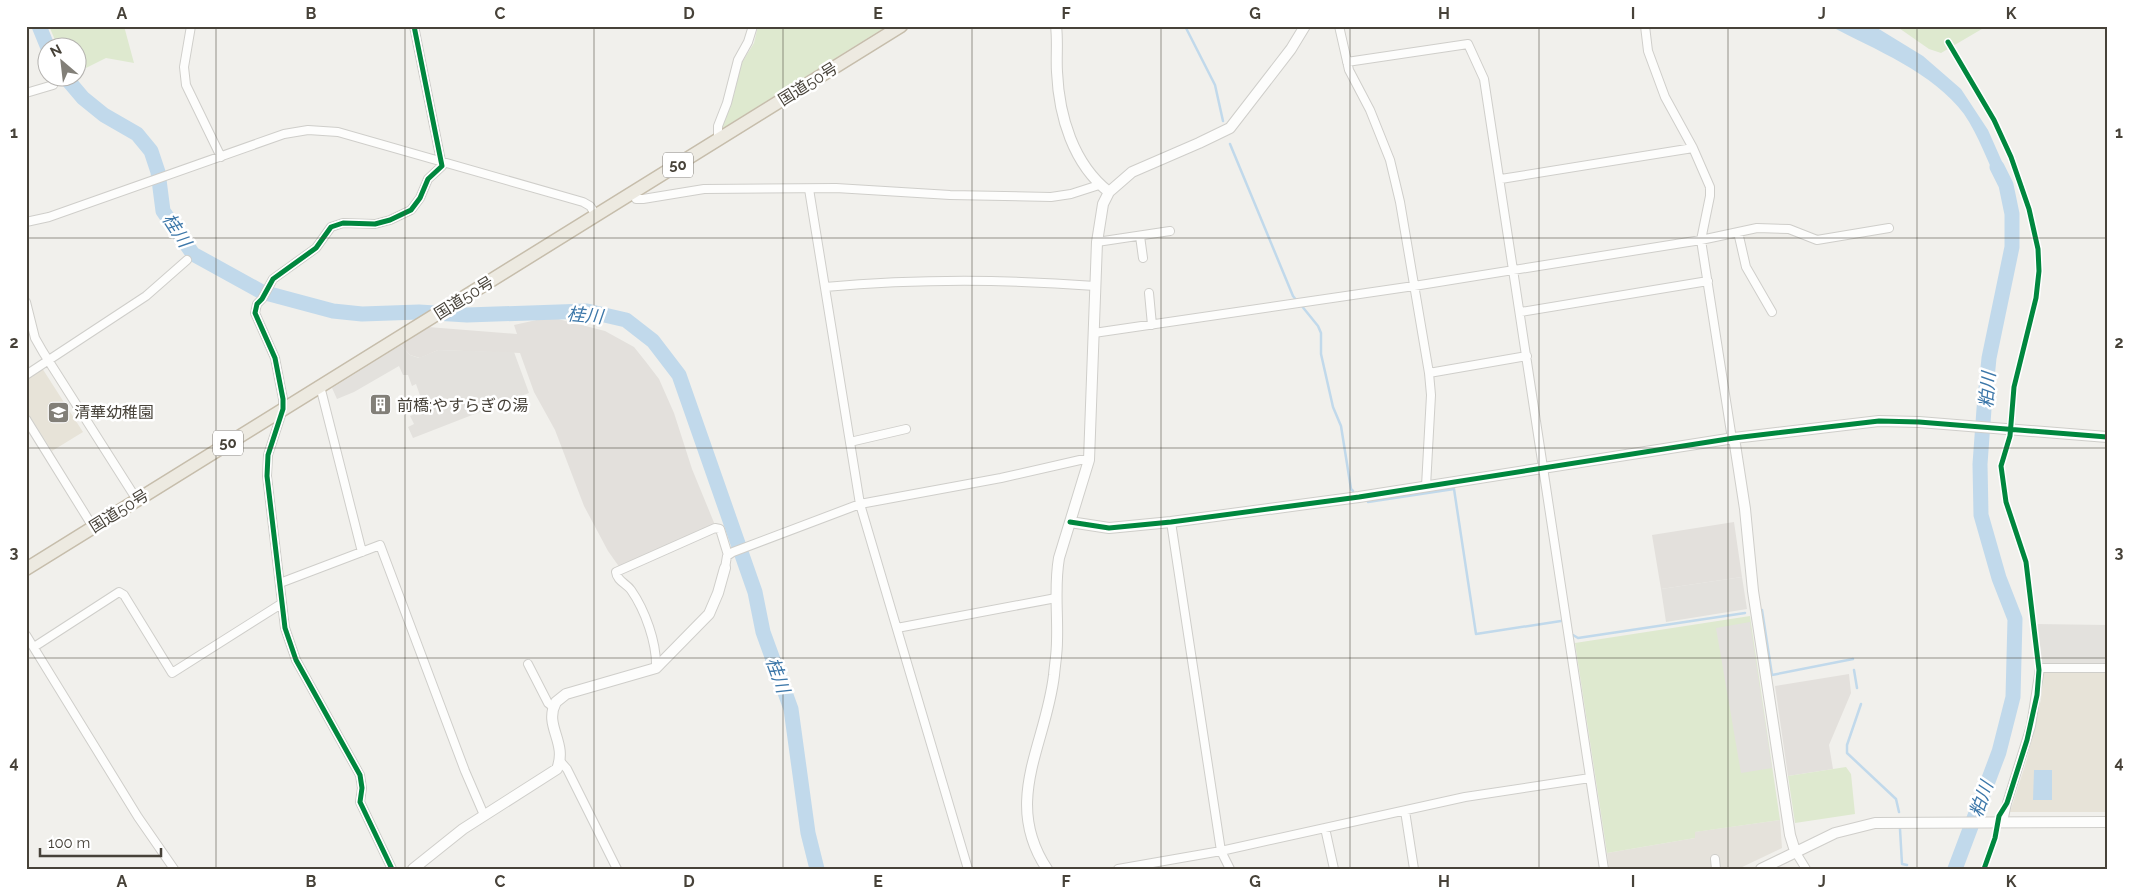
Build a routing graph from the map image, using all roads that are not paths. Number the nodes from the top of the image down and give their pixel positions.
1 (191, 26) edge
2 (414, 26) edge
3 (753, 26) edge
4 (901, 26) edge
5 (1056, 26) edge
6 (1305, 26) edge
7 (1339, 26) edge
8 (1645, 26) edge
9 (1347, 62) junction
10 (43, 88) edge
11 (26, 93) edge
12 (718, 140) junction
13 (1693, 148) junction
14 (221, 157) junction
15 (442, 162) junction
16 (1501, 179) junction
17 (1099, 185) junction
18 (809, 189) junction
19 (1109, 192) junction
20 (632, 194) junction
21 (596, 216) junction
22 (26, 222) edge
23 (1889, 228) dead end
24 (1170, 232) dead end
25 (1738, 232) junction
26 (1140, 236) junction
27 (1701, 240) junction
28 (1097, 242) junction
29 (1143, 258) dead end
30 (187, 260) dead end
31 (1514, 270) junction
32 (1708, 281) junction
33 (1095, 286) junction
34 (1414, 286) junction
35 (824, 287) junction
36 (1149, 292) dead end
37 (26, 302) edge
38 (1521, 312) junction
39 (1772, 312) dead end
40 (1152, 325) junction
41 (1094, 333) junction
42 (1527, 356) junction
43 (48, 362) junction
44 (1429, 372) junction
45 (26, 375) edge
46 (320, 386) junction
47 (283, 409) junction
48 (26, 419) edge
49 (906, 429) dead end
50 (2107, 437) edge
51 (1733, 439) junction
52 (850, 442) junction
53 (1089, 460) junction
54 (1545, 468) junction
55 (1426, 486) junction
56 (137, 500) junction
57 (860, 504) junction
58 (1070, 522) junction
59 (1171, 522) junction
60 (93, 527) junction
61 (362, 552) junction
62 (731, 554) junction
63 (26, 568) edge
64 (725, 568) joint
65 (280, 583) junction
66 (1056, 598) junction
67 (281, 604) junction
68 (897, 628) junction
69 (26, 635) edge
70 (34, 647) junction
71 (528, 664) dead end
72 (656, 668) junction
73 (2107, 668) edge
74 (553, 707) junction
75 (560, 761) junction
76 (1590, 778) junction
77 (1405, 811) junction
78 (484, 814) junction
79 (1998, 822) junction
80 (2107, 822) edge
81 (1324, 828) junction
82 (1221, 851) junction
83 (1795, 851) junction
84 (1715, 859) dead end
85 (174, 869) edge
86 (392, 869) edge
87 (412, 869) edge
88 (617, 869) edge
89 (968, 869) edge
90 (1047, 869) edge
91 (1118, 869) edge
92 (1230, 869) edge
93 (1334, 869) edge
94 (1414, 869) edge
95 (1604, 869) edge
96 (1716, 869) edge
97 (1761, 869) edge
98 (1806, 869) edge

1 - 14 street
2 - 15 street
3 - 12 street
4 - 12 highway, 国道50号 / 50
5 - 17 street
6 - 19 street
7 - 9 street
8 - 13 street
9 - 16 street
9 - 34 street
10 - 11 street
12 - 20 highway, 国道50号 / 50
13 - 16 street
13 - 27 street
14 - 15 street
14 - 22 street
15 - 21 street
15 - 47 street
16 - 31 street
17 - 18 street
17 - 19 street
18 - 20 street
18 - 35 street
19 - 28 street
20 - 21 highway, 国道50号 / 50
21 - 46 highway, 国道50号 / 50
23 - 25 street
24 - 26 street
25 - 27 street
25 - 39 street
26 - 28 street
26 - 29 street
27 - 31 street
27 - 32 street
28 - 33 street
30 - 43 street
31 - 34 street
31 - 38 street
32 - 38 street
32 - 51 street
33 - 35 street
33 - 41 street
34 - 40 street
34 - 44 street
35 - 52 street
36 - 40 street
37 - 43 street
38 - 42 street
40 - 41 street
41 - 53 street
42 - 44 street
42 - 54 street
43 - 45 street
43 - 56 street
44 - 55 street
46 - 47 highway, 国道50号 / 50
46 - 61 street
47 - 56 highway, 国道50号 / 50
47 - 65 street
48 - 60 street
49 - 52 street
50 - 51 street
51 - 54 street
51 - 83 street
52 - 57 street
53 - 57 street
53 - 58 street
54 - 55 street
54 - 76 street
55 - 59 street
56 - 60 highway, 国道50号 / 50
57 - 62 street
57 - 68 street
58 - 59 street
58 - 66 street
59 - 82 street
60 - 63 highway, 国道50号 / 50
61 - 65 street
61 - 78 street
62 - 64 street
62 - 72 street
64 - 72 street
65 - 67 street
66 - 68 street
66 - 90 street
67 - 70 street
67 - 86 street
68 - 89 street
69 - 70 street
70 - 85 street
71 - 74 street
72 - 74 street
73 - 79 street
74 - 75 street
75 - 78 street
75 - 88 street
76 - 77 street
76 - 95 street
77 - 81 street
77 - 94 street
78 - 87 street
79 - 80 street
79 - 83 street
81 - 82 street
81 - 93 street
82 - 91 street
82 - 92 street
83 - 97 street
83 - 98 street
84 - 96 street

